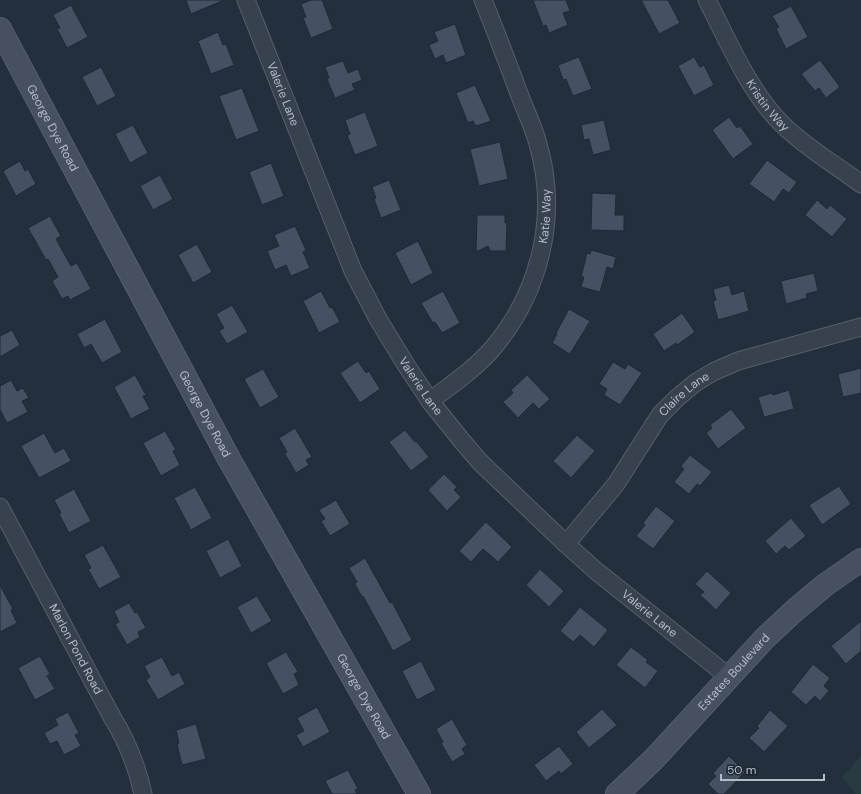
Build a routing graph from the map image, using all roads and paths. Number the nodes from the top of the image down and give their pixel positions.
1 (246, 0) edge
2 (483, 0) edge
3 (707, 0) edge
4 (0, 29) edge
5 (861, 184) edge
6 (861, 327) edge
7 (430, 401) junction
8 (0, 507) edge
9 (566, 544) junction
10 (861, 560) edge
11 (729, 677) junction
12 (143, 794) edge
13 (419, 794) edge
14 (617, 794) edge

1 - 7 street, Valerie Lane
2 - 7 street, Katie Way
3 - 5 street, Kristin Way
4 - 13 street, George Dye Road
6 - 9 street, Claire Lane
7 - 9 street, Valerie Lane
8 - 12 street, Marlon Pond Road
9 - 11 street, Valerie Lane
10 - 11 street, Estates Boulevard
11 - 14 street, Estates Boulevard

